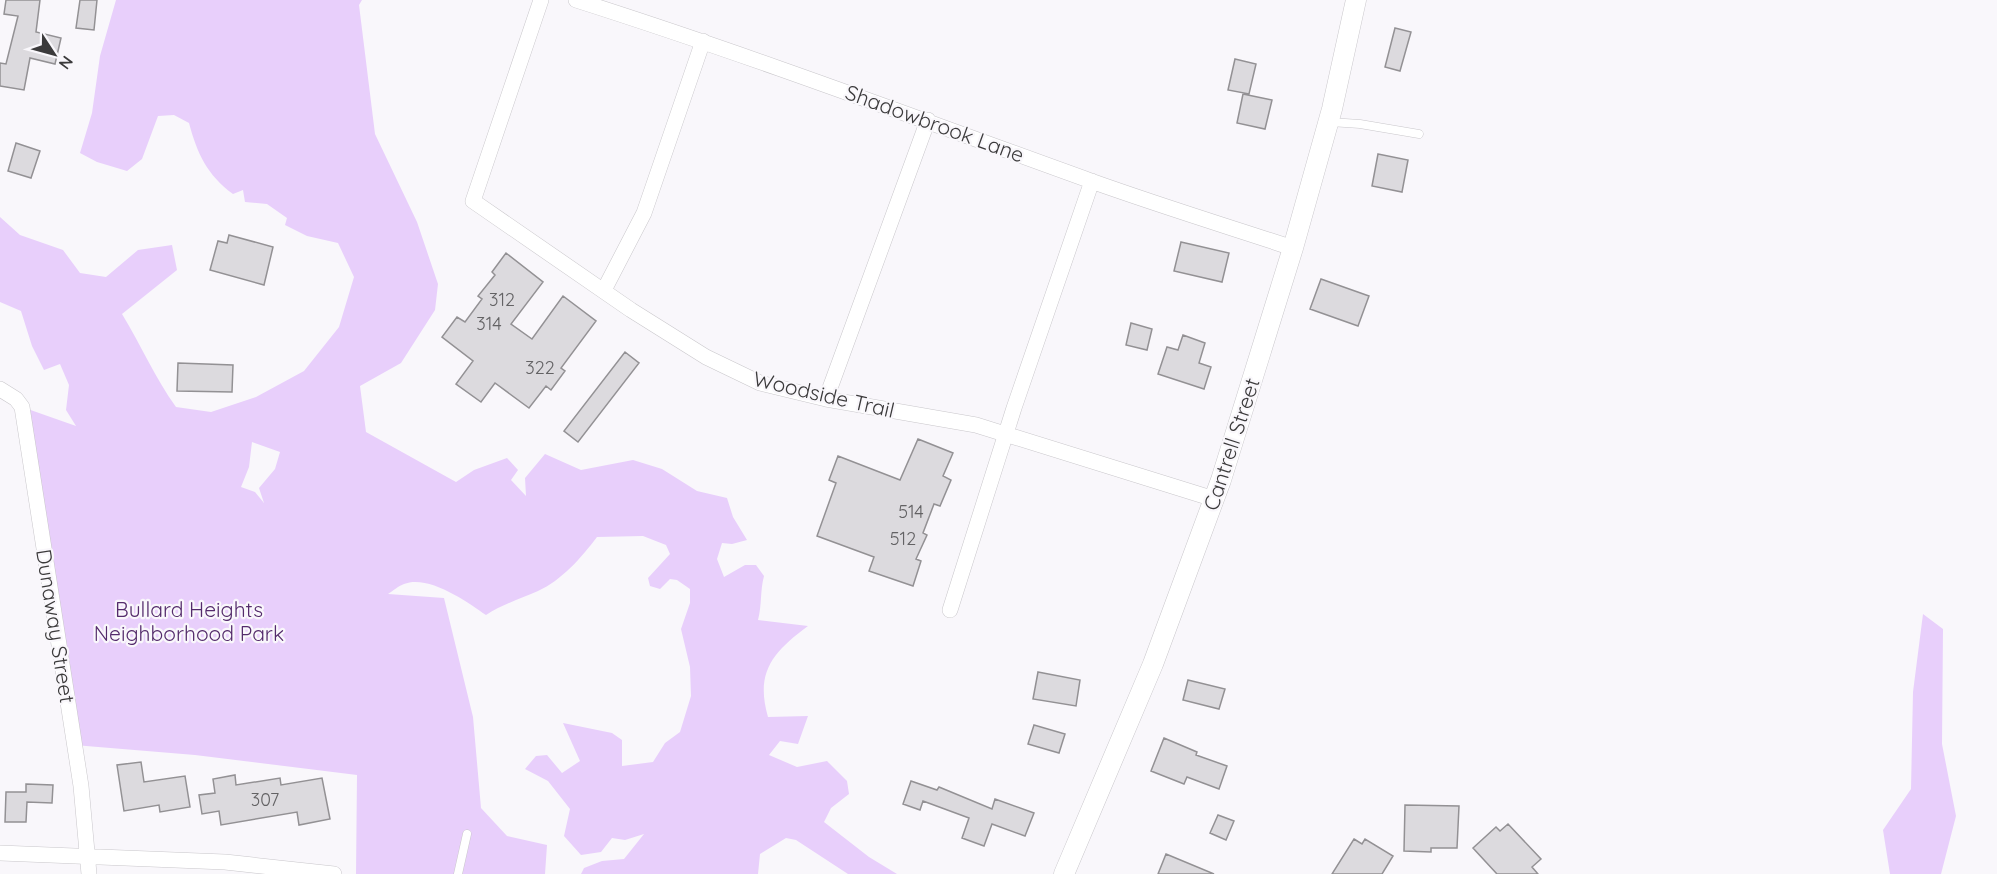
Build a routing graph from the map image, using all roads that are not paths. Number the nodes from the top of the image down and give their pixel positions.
1 (541, 0) edge
2 (576, 0) edge
3 (1356, 0) edge
4 (703, 41) junction
5 (928, 120) junction
6 (1329, 122) junction
7 (1419, 134) dead end
8 (1092, 181) junction
9 (1293, 248) junction
10 (604, 290) junction
11 (0, 390) edge
12 (826, 399) junction
13 (1006, 433) junction
14 (1214, 500) junction
15 (950, 610) dead end
16 (467, 834) dead end
17 (0, 852) edge
18 (88, 856) junction
19 (89, 874) edge
20 (334, 874) edge
21 (458, 874) edge
22 (1064, 874) edge

1 - 10 street, Woodside Trail
2 - 4 street, Shadowbrook Lane
3 - 6 street, Cantrell Street
4 - 5 street, Shadowbrook Lane
4 - 10 street
5 - 8 street, Shadowbrook Lane
5 - 12 street
6 - 7 lane
6 - 9 street, Cantrell Street
8 - 9 street, Shadowbrook Lane
8 - 13 street
9 - 14 street, Cantrell Street
10 - 12 street, Woodside Trail
11 - 18 street, Dunaway Street
12 - 13 street, Woodside Trail
13 - 14 street, Woodside Trail
13 - 15 street
14 - 22 street, Cantrell Street
16 - 21 lane
17 - 18 street
18 - 19 street, Dunaway Street
18 - 20 street

